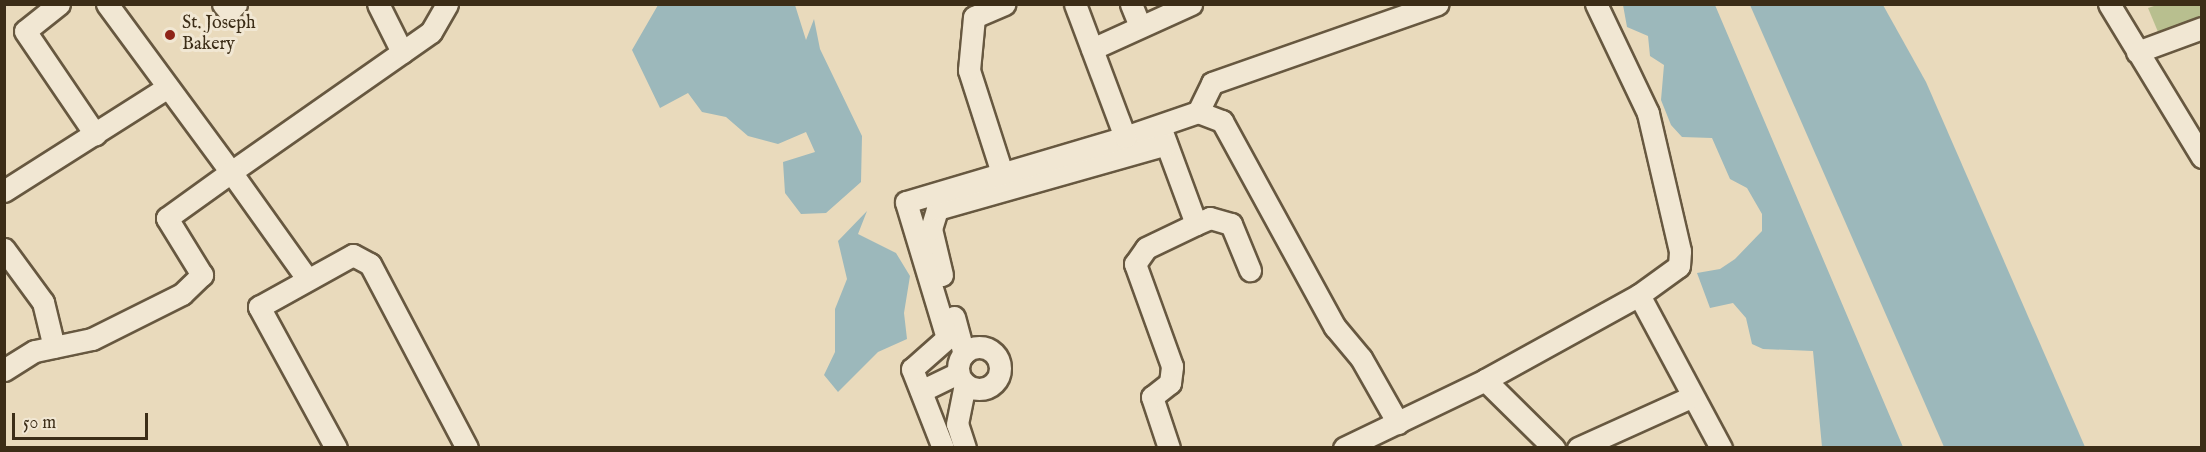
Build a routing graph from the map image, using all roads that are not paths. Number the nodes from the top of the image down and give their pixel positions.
1 (59, 4) edge
2 (108, 4) edge
3 (223, 4) edge
4 (236, 4) edge
5 (378, 4) edge
6 (447, 4) edge
7 (1004, 4) edge
8 (1075, 4) edge
9 (1131, 4) edge
10 (1191, 4) edge
11 (1438, 4) edge
12 (1596, 4) edge
13 (2109, 4) edge
14 (1139, 24) junction
15 (2202, 28) edge
16 (1092, 49) junction
17 (402, 52) junction
18 (2137, 52) junction
19 (166, 88) junction
20 (1198, 112) junction
21 (95, 134) junction
22 (1163, 135) junction
23 (1125, 137) junction
24 (2202, 157) edge
25 (231, 172) junction
26 (1002, 174) junction
27 (4, 191) edge
28 (1196, 224) junction
29 (4, 249) edge
30 (1250, 270) dead end
31 (306, 277) junction
32 (1639, 295) junction
33 (54, 346) junction
34 (4, 370) edge
35 (962, 370) junction
36 (1485, 380) junction
37 (921, 391) junction
38 (1691, 397) junction
39 (1398, 423) junction
40 (336, 447) edge
41 (467, 447) edge
42 (943, 447) edge
43 (965, 447) edge
44 (1169, 447) edge
45 (1344, 447) edge
46 (1554, 447) edge
47 (1578, 447) edge
48 (1721, 447) edge

1 - 21 street
2 - 19 street
3 - 4 street
5 - 17 street
6 - 17 street
7 - 26 street
8 - 16 street
9 - 14 street
10 - 14 street
11 - 20 street
12 - 32 street
13 - 18 street
14 - 16 street
15 - 18 street
16 - 23 street
17 - 25 street
18 - 24 street
19 - 21 street
19 - 25 street
20 - 22 street
20 - 39 street
21 - 27 street
22 - 23 street
22 - 28 street
22 - 35 street
23 - 26 street
25 - 31 street
25 - 33 street
26 - 37 street
28 - 30 street
28 - 44 street
29 - 33 street
31 - 40 street
31 - 41 street
32 - 36 street
32 - 38 street
33 - 34 street
35 - 37 street
35 - 43 street
36 - 39 street
36 - 46 street
37 - 42 street
38 - 47 street
38 - 48 street
39 - 45 street

